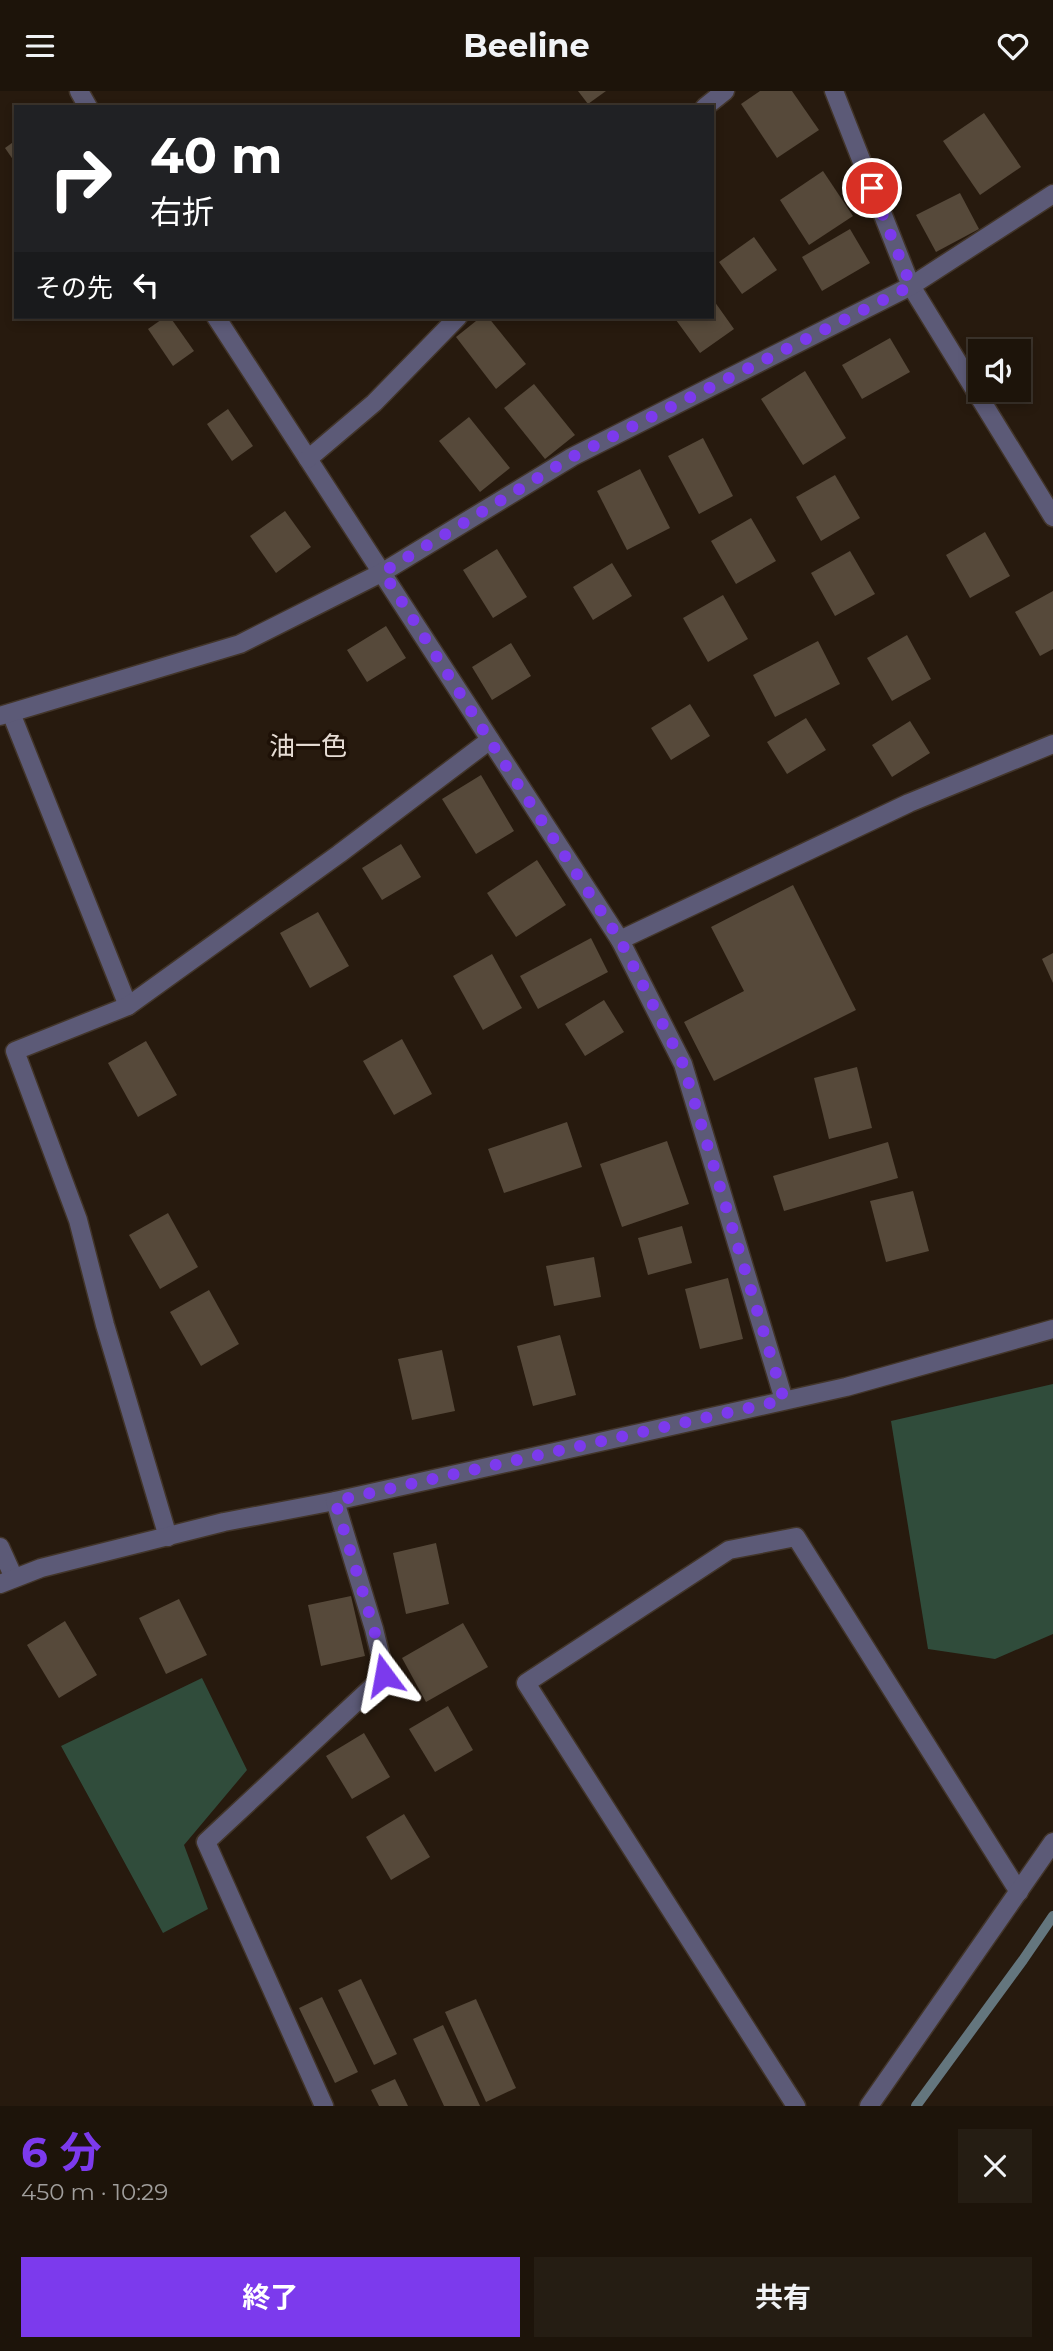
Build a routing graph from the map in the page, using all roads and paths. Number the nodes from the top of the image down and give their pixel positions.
1 (725, 91) edge
2 (834, 91) edge
3 (708, 105) edge
4 (1053, 194) edge
5 (911, 286) junction
6 (217, 319) edge
7 (456, 319) edge
8 (308, 459) junction
9 (1053, 517) edge
10 (383, 572) junction
11 (6, 714) edge
12 (490, 740) junction
13 (1053, 744) edge
14 (620, 940) junction
15 (128, 1006) junction
16 (8, 1053) edge
17 (1053, 1329) edge
18 (784, 1400) junction
19 (335, 1501) junction
20 (168, 1537) junction
21 (0, 1546) edge
22 (7, 1581) edge
23 (1053, 1842) edge
24 (1019, 1892) junction
25 (324, 2106) edge
26 (796, 2106) edge
27 (869, 2106) edge

1 - 3 street
2 - 5 street
4 - 5 street
5 - 9 street
5 - 10 street
6 - 8 street
7 - 8 street
8 - 10 street
10 - 11 street
10 - 12 street
11 - 15 street
12 - 14 street
12 - 15 street
13 - 14 street
14 - 18 street
15 - 16 street
16 - 20 street
17 - 18 street
18 - 19 street
19 - 20 street
19 - 25 street
20 - 22 street
21 - 22 street
23 - 24 street
24 - 26 street
24 - 27 street

